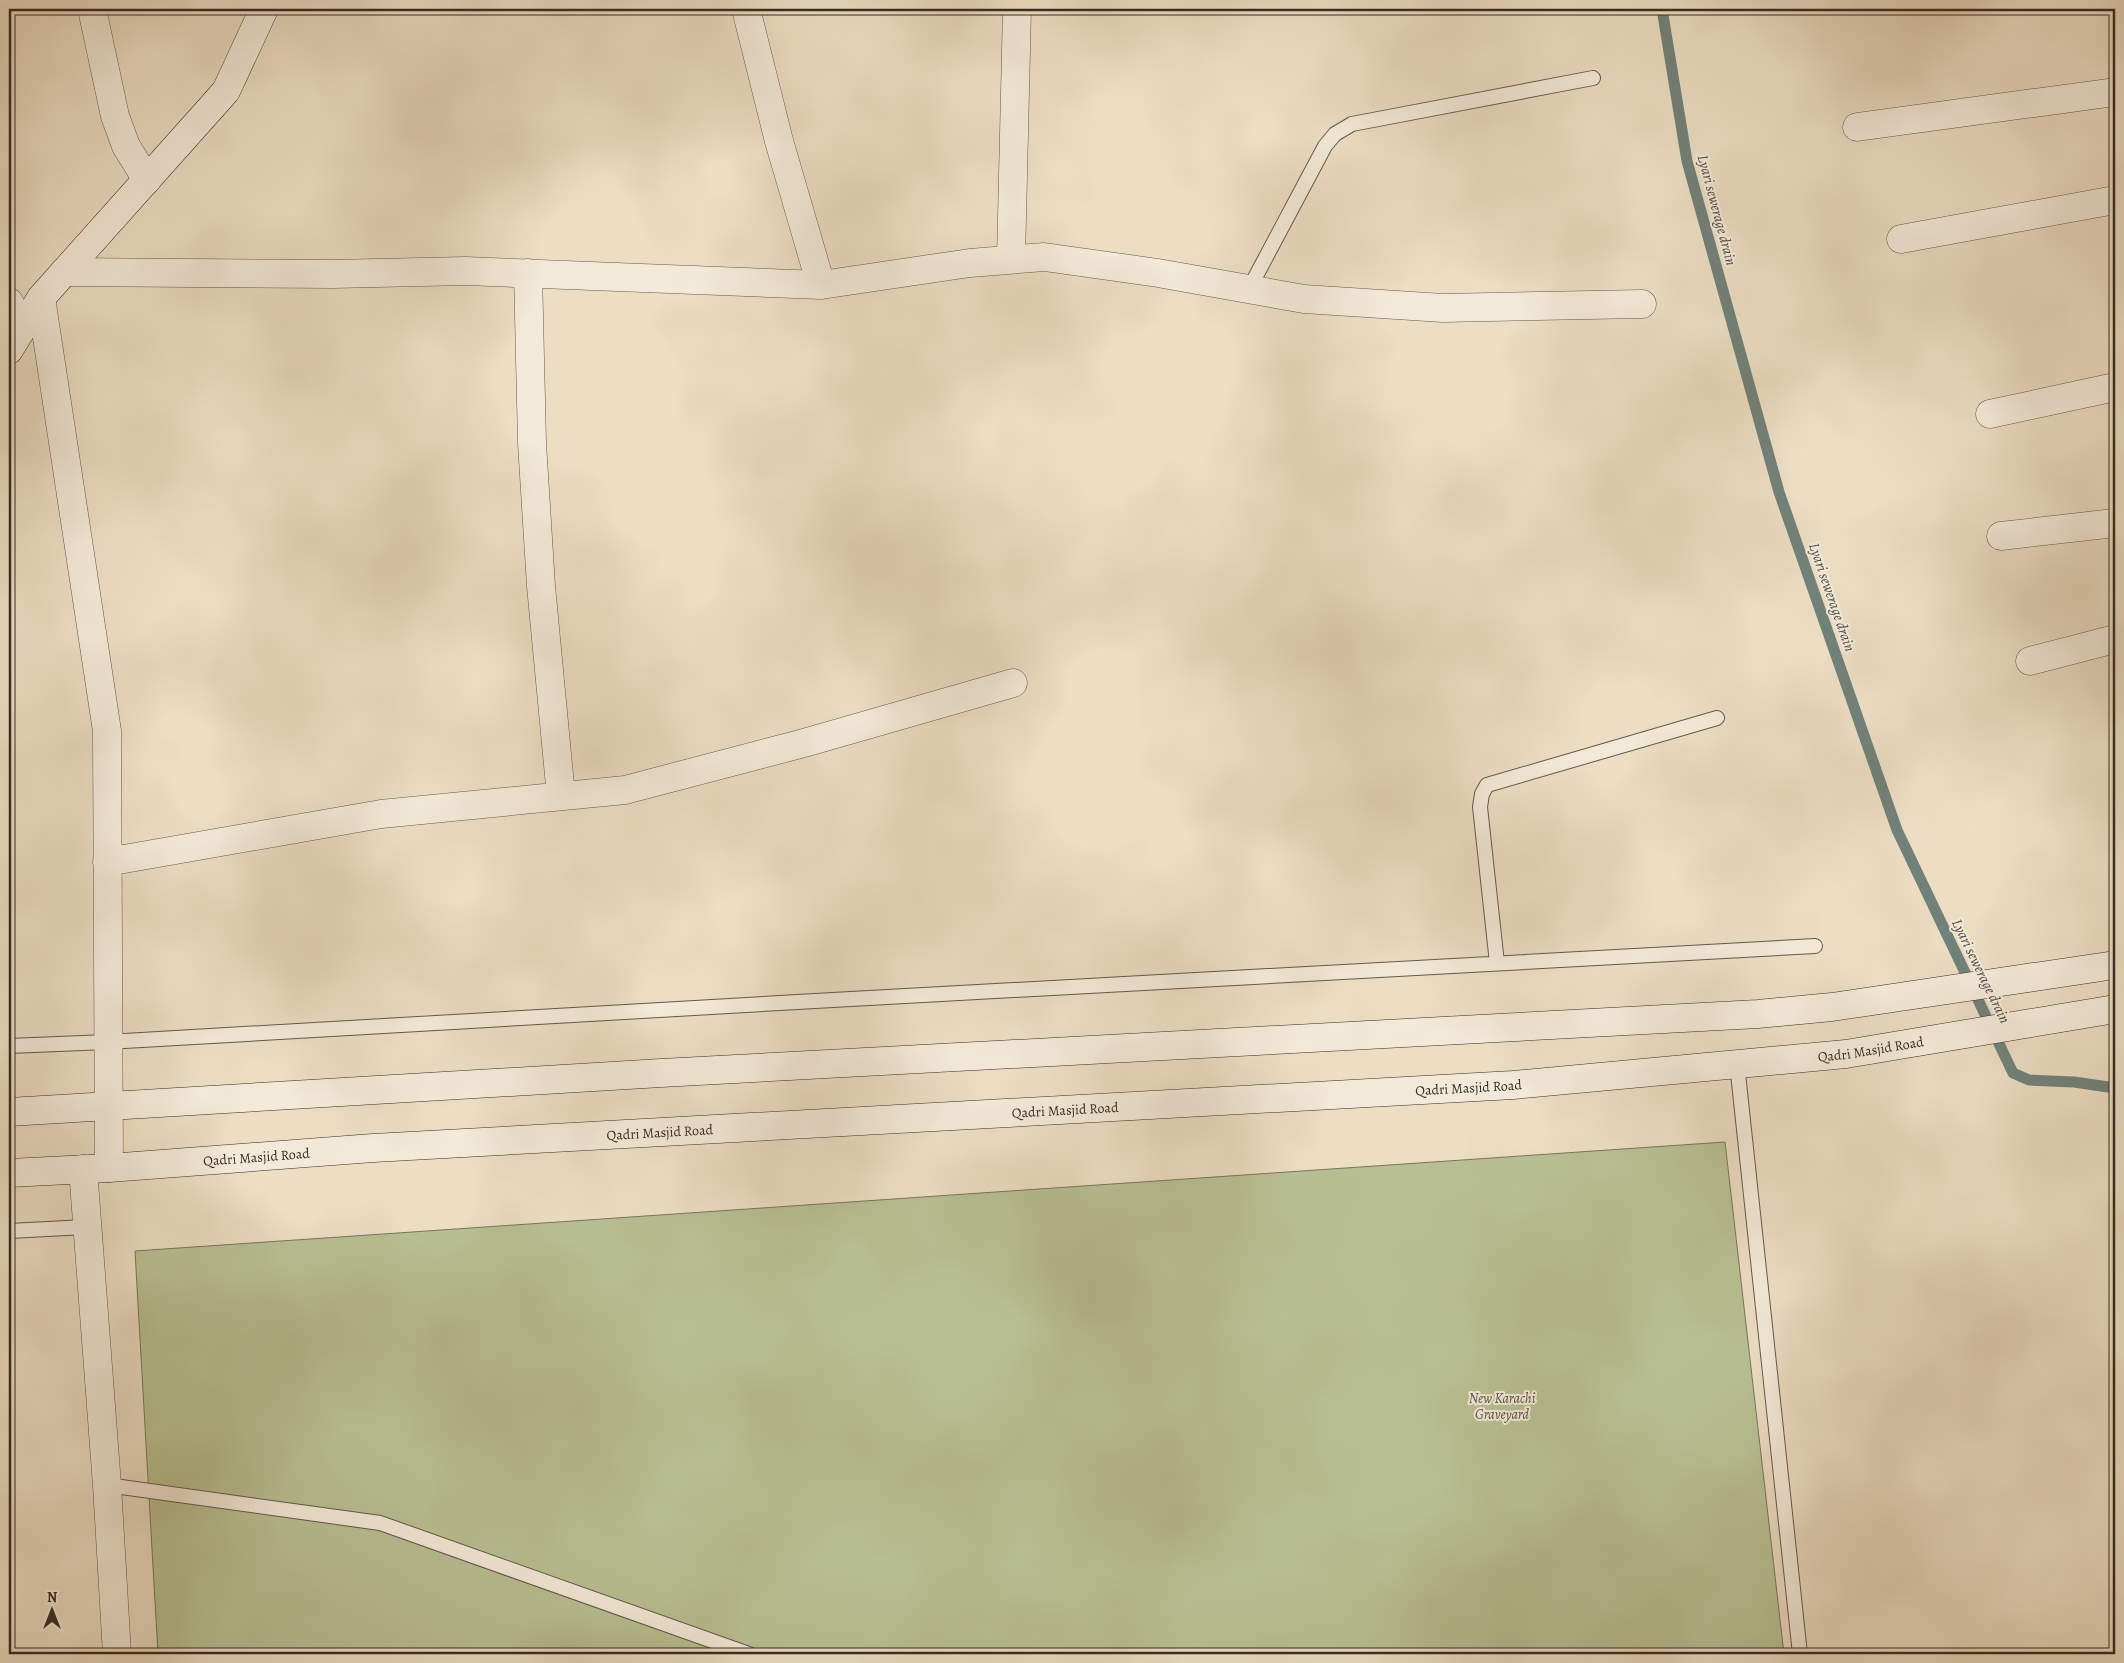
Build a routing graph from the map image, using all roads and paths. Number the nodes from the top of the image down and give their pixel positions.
1 (92, 9) edge
2 (264, 9) edge
3 (746, 9) edge
4 (1017, 9) edge
5 (1593, 78) dead end
6 (2115, 92) edge
7 (1857, 127) dead end
8 (147, 180) junction
9 (2115, 200) edge
10 (1901, 239) dead end
11 (1011, 259) junction
12 (64, 272) junction
13 (528, 273) junction
14 (821, 285) junction
15 (1249, 290) junction
16 (41, 298) junction
17 (9, 302) edge
18 (1642, 304) dead end
19 (13, 343) edge
20 (2115, 387) edge
21 (1990, 414) dead end
22 (2115, 523) edge
23 (2001, 536) dead end
24 (2115, 639) edge
25 (2030, 662) dead end
26 (1013, 684) dead end
27 (1717, 718) dead end
28 (561, 796) junction
29 (107, 862) junction
30 (1815, 946) dead end
31 (1497, 963) junction
32 (2115, 965) edge
33 (2115, 1010) edge
34 (107, 1042) junction
35 (9, 1046) edge
36 (1737, 1064) junction
37 (108, 1106) junction
38 (9, 1112) edge
39 (96, 1168) junction
40 (9, 1173) edge
41 (86, 1227) junction
42 (9, 1230) edge
43 (107, 1485) junction
44 (117, 1654) edge
45 (749, 1654) edge
46 (1800, 1654) edge

1 - 8 street
2 - 8 street
3 - 14 street
4 - 11 street
5 - 15 lane
6 - 7 street
8 - 12 street
9 - 10 street
11 - 14 street
11 - 15 street
12 - 13 street
12 - 16 street
13 - 14 street
13 - 28 street
15 - 18 street
16 - 19 street
16 - 29 street
17 - 19 street
20 - 21 street
22 - 23 street
24 - 25 street
26 - 28 street
27 - 31 lane
28 - 29 street
29 - 34 street
30 - 31 lane
31 - 34 lane
32 - 37 street
33 - 36 street, Qadri Masjid Road
34 - 35 lane
34 - 37 street
36 - 39 street, Qadri Masjid Road
36 - 46 lane
37 - 38 street
37 - 39 street
39 - 40 street, Qadri Masjid Road
39 - 41 street
41 - 42 lane
41 - 43 street
43 - 44 street
43 - 45 lane

